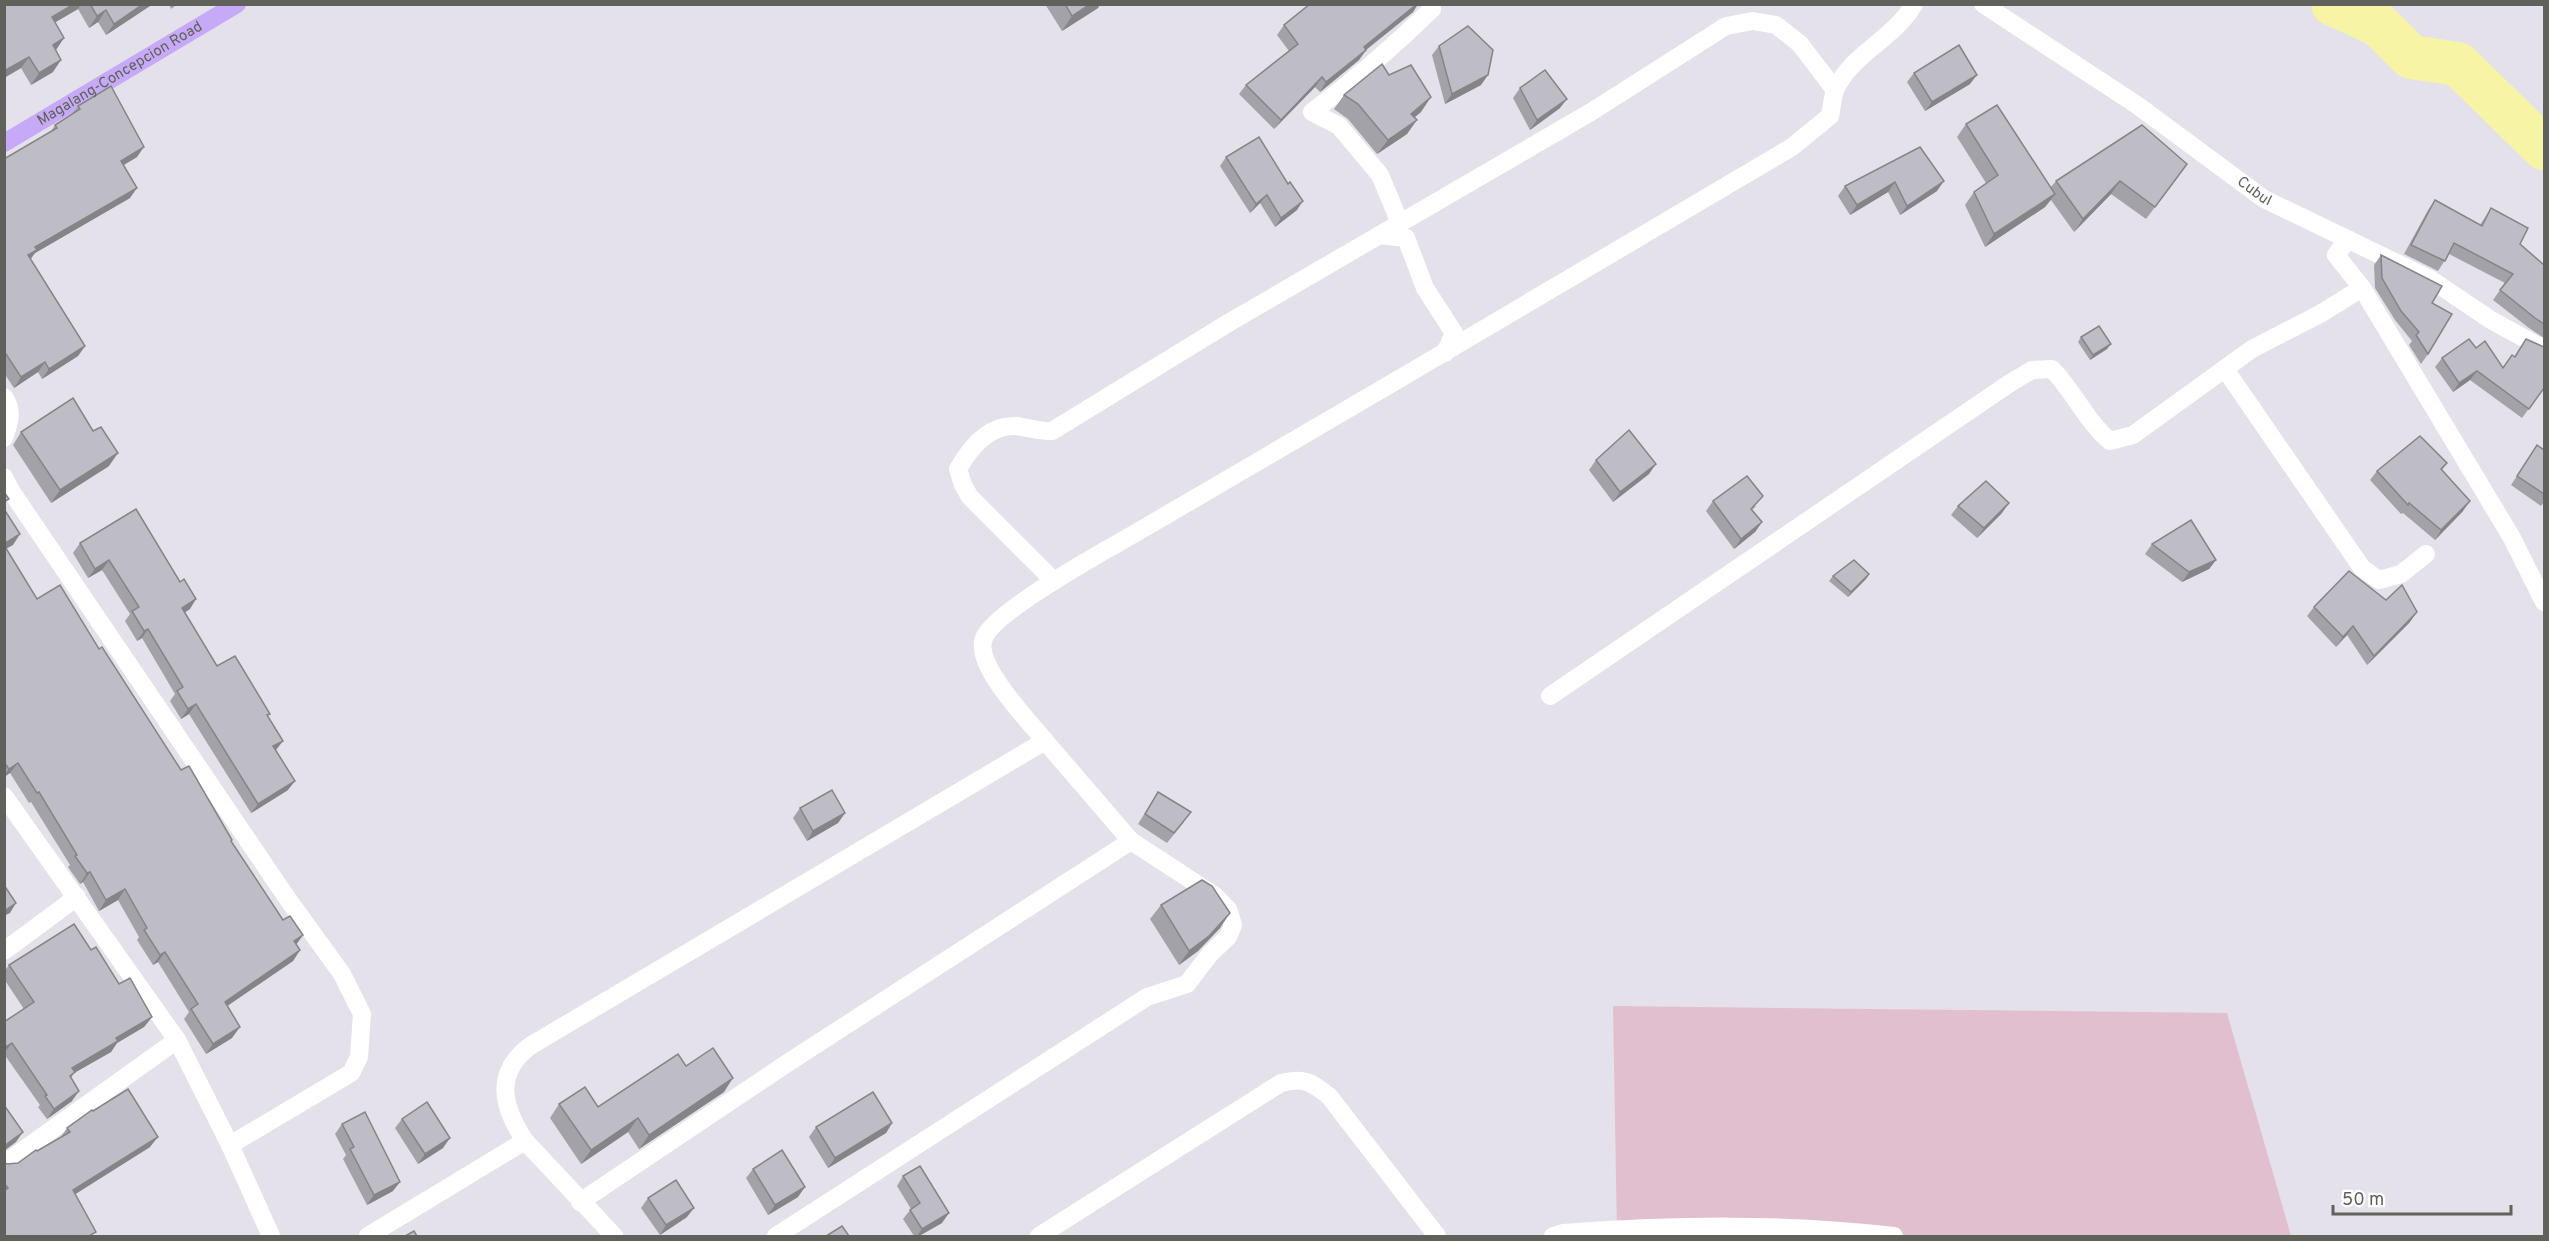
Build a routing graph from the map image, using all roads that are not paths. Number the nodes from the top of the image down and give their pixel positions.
1 (237, 4) edge
2 (1431, 4) edge
3 (1914, 4) edge
4 (1983, 4) edge
5 (1835, 90) junction
6 (4, 143) edge
7 (1400, 223) junction
8 (1379, 235) junction
9 (2348, 239) junction
10 (2362, 288) junction
11 (2544, 349) edge
12 (1445, 352) junction
13 (2225, 369) junction
14 (4, 397) edge
15 (4, 438) edge
16 (4, 477) edge
17 (2426, 554) dead end
18 (1054, 581) junction
19 (2544, 602) edge
20 (1550, 696) dead end
21 (1045, 741) junction
22 (4, 796) edge
23 (1131, 841) junction
24 (77, 897) junction
25 (4, 951) edge
26 (177, 1040) junction
27 (525, 1141) junction
28 (230, 1145) junction
29 (4, 1164) edge
30 (580, 1202) junction
31 (271, 1236) edge
32 (368, 1236) edge
33 (614, 1236) edge
34 (776, 1236) edge
35 (1039, 1236) edge
36 (1437, 1236) edge
37 (1553, 1236) edge
38 (1894, 1236) edge

1 - 6 main road, Magalang-Concepcion Road
2 - 7 street
3 - 5 street
4 - 9 street, Cubul
5 - 7 street
5 - 12 street
7 - 8 street
8 - 12 street
8 - 18 street
9 - 10 street
9 - 11 street, Cubul
10 - 13 street
10 - 19 street
12 - 18 street
13 - 17 street
13 - 20 street
14 - 15 street
16 - 28 street
18 - 21 street
21 - 23 street
21 - 27 street
22 - 24 street
23 - 30 street
23 - 34 street
24 - 25 street
24 - 26 street
26 - 28 street
26 - 29 street
27 - 30 street
27 - 32 street
28 - 31 street
30 - 33 street
35 - 36 street
37 - 38 street

